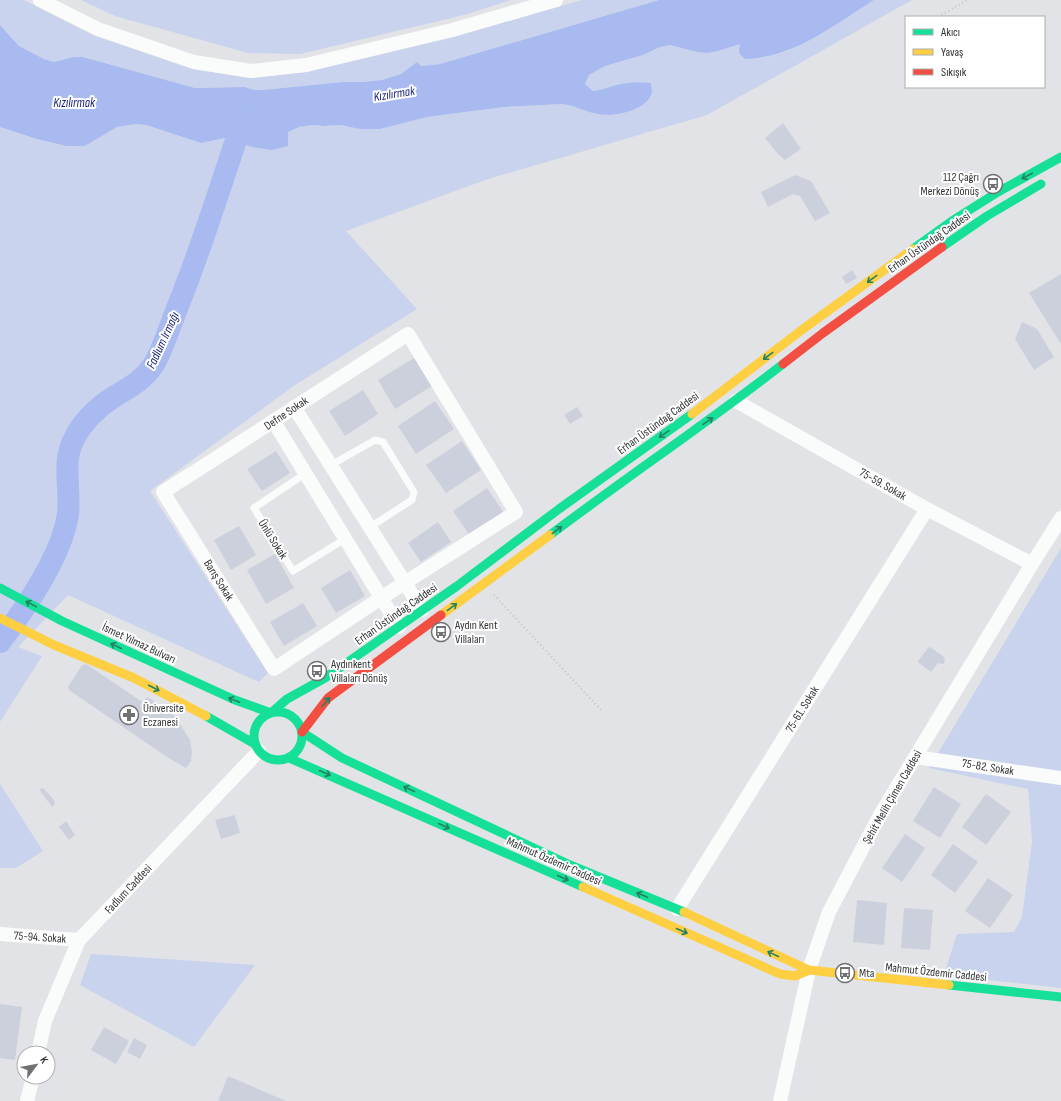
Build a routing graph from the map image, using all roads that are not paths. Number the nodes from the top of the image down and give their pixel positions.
1 (40, 0) edge
2 (556, 0) edge
3 (1061, 157) edge
4 (1049, 180) dead end
5 (736, 401) junction
6 (294, 408) junction
7 (274, 422) junction
8 (331, 465) junction
9 (306, 473) junction
10 (164, 492) joint
11 (927, 509) junction
12 (1061, 518) edge
13 (370, 527) junction
14 (345, 538) junction
15 (1032, 564) junction
16 (405, 583) junction
17 (0, 588) edge
18 (381, 598) junction
19 (422, 610) junction
20 (0, 618) edge
21 (399, 627) junction
22 (271, 713) junction
23 (302, 732) junction
24 (257, 747) junction
25 (915, 757) junction
26 (289, 758) junction
27 (1061, 778) edge
28 (677, 910) junction
29 (0, 934) edge
30 (79, 940) junction
31 (809, 970) junction
32 (1061, 998) edge
33 (40, 1045) edge
34 (31, 1085) edge
35 (27, 1101) edge
36 (780, 1101) edge

1 - 2 street
3 -> 19 street, Erhan Üstündağ Caddesi
4 - 5 street, Erhan Üstündağ Caddesi
5 - 11 street, 75-59. Sokak
23 -> 5 street, Erhan Üstündağ Caddesi
6 - 7 street, Defne Sokak
6 - 8 street
6 - 16 street, Defne Sokak
7 - 9 street
7 - 10 street, Defne Sokak
8 - 13 street
8 - 13 lane
9 - 14 street
9 - 14 lane, Ünlü Sokak
10 - 18 street, Barış Sokak
11 - 15 street, 75-59. Sokak
11 - 28 street, 75-61. Sokak
12 - 15 street, Şehit Melih Çimen Caddesi
13 - 16 street
14 - 18 street
15 - 25 street, Şehit Melih Çimen Caddesi
16 - 18 street
16 - 19 street
22 -> 17 street, İsmet Yılmaz Bulvarı
18 - 21 street
19 - 21 street, Erhan Üstündağ Caddesi
20 -> 24 street
21 - 22 street, Erhan Üstündağ Caddesi
22 - 23 street
22 - 24 street
23 - 26 street
28 -> 23 street, Mahmut Özdemir Caddesi
24 - 26 street
24 - 30 street, Fadlum Caddesi
25 - 27 street, 75-82. Sokak
25 - 31 street, Şehit Melih Çimen Caddesi
26 -> 31 street, Mahmut Özdemir Caddesi
31 -> 28 street, Mahmut Özdemir Caddesi
29 - 30 street, 75-94. Sokak
30 - 33 street, Fadlum Caddesi
31 - 32 street, Mahmut Özdemir Caddesi
31 - 36 street, Şehit Melih Çimen Caddesi
34 - 35 street

